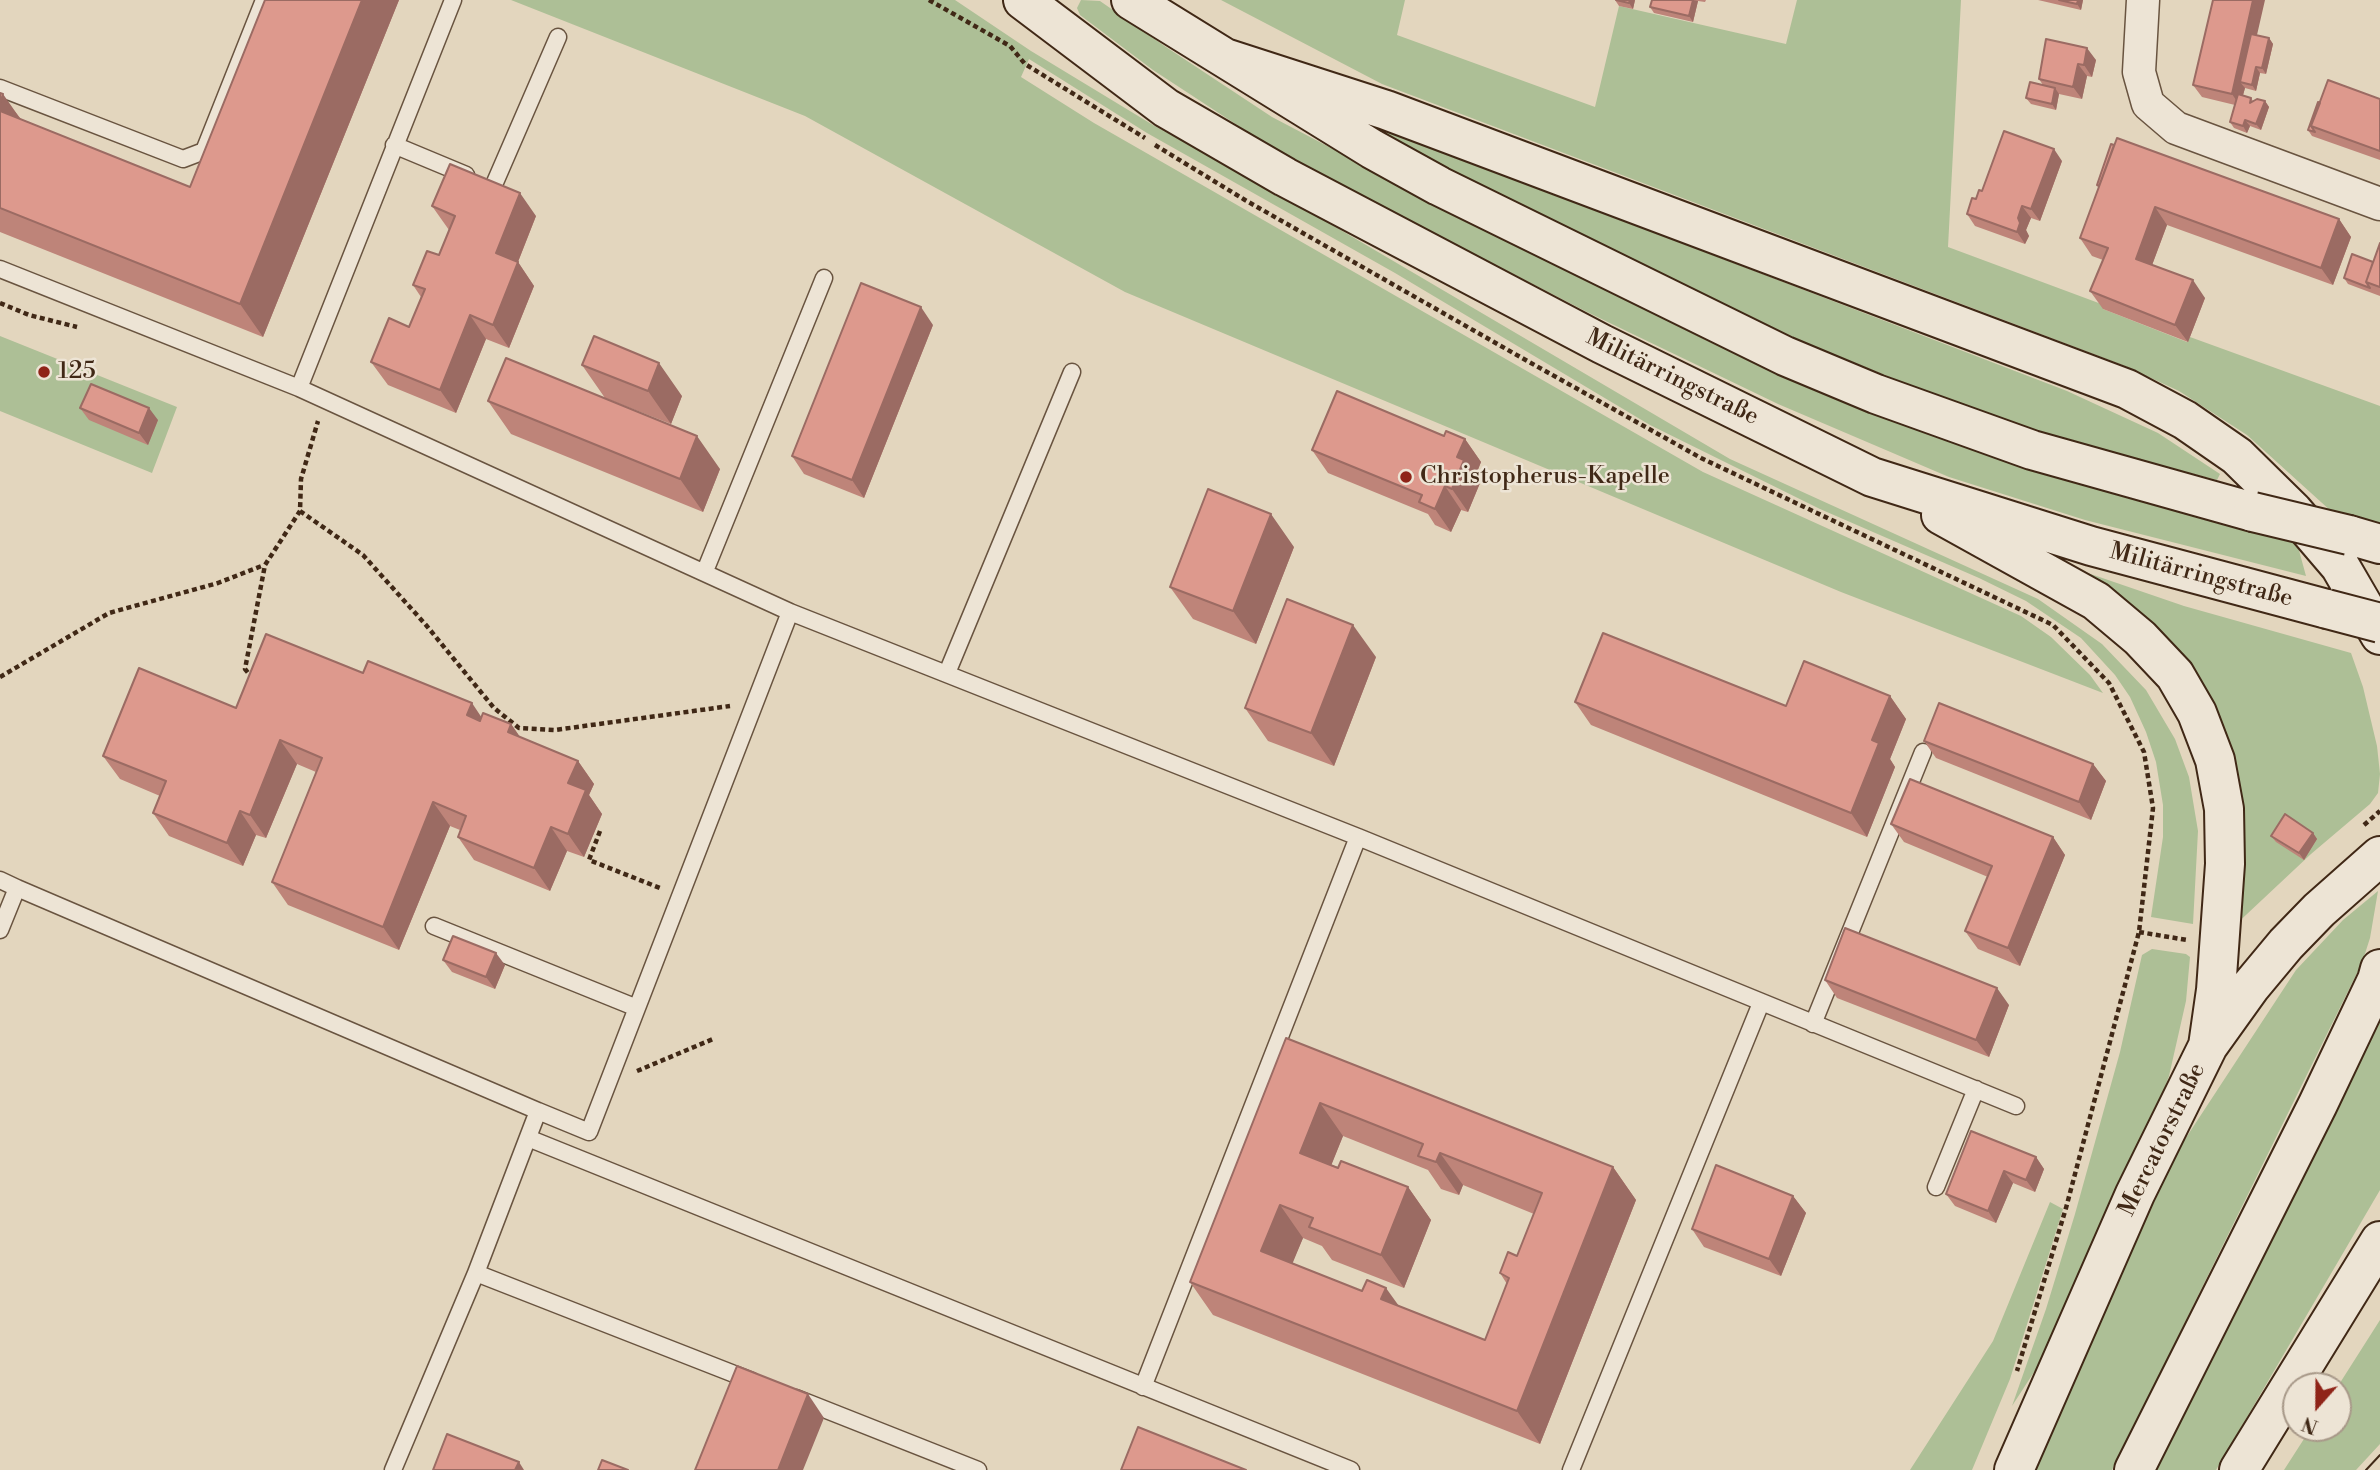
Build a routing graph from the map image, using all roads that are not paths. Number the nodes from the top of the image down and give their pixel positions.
1 (264, 0) edge
2 (453, 0) edge
3 (1131, 0) edge
4 (2143, 0) edge
5 (1030, 2) edge
6 (558, 37) dead end
7 (1225, 58) junction
8 (0, 88) edge
9 (394, 145) junction
10 (2380, 204) edge
11 (0, 269) edge
12 (824, 278) dead end
13 (1072, 372) dead end
14 (299, 388) junction
15 (1872, 477) junction
16 (2364, 540) edge
17 (705, 571) junction
18 (790, 612) junction
19 (2380, 623) edge
20 (2380, 635) edge
21 (947, 673) junction
22 (1923, 752) edge
23 (1358, 837) junction
24 (2370, 849) edge
25 (0, 880) edge
26 (17, 888) junction
27 (434, 926) dead end
28 (0, 930) edge
29 (2380, 969) edge
30 (1761, 1003) junction
31 (637, 1008) junction
32 (1813, 1024) junction
33 (2208, 1046) junction
34 (1976, 1089) junction
35 (2016, 1106) dead end
36 (538, 1111) junction
37 (528, 1138) junction
38 (1936, 1187) dead end
39 (2380, 1241) edge
40 (476, 1273) junction
41 (1143, 1387) junction
42 (393, 1470) edge
43 (978, 1470) edge
44 (1351, 1470) edge
45 (1571, 1470) edge
46 (2014, 1470) edge
47 (2134, 1470) edge
48 (2239, 1470) edge

1 - 8 lane
2 - 9 lane
3 - 7 main road
4 - 10 street
5 - 15 main road, Militärringstraße
6 - 9 lane
7 - 16 main road, bridge
7 - 20 main road
9 - 14 lane
11 - 14 lane
12 - 17 lane
13 - 21 lane
14 - 17 lane
15 - 19 main road, Militärringstraße, bridge
15 - 33 main road
17 - 18 lane
18 - 21 lane
18 - 31 lane
21 - 23 lane
22 - 32 lane
23 - 30 lane
23 - 41 lane
24 - 33 main road, Mercatorstraße
25 - 26 lane
26 - 28 lane
26 - 36 lane
27 - 31 lane
29 - 47 main road
30 - 32 lane
30 - 45 lane
31 - 36 lane
32 - 34 lane
33 - 46 main road, Mercatorstraße
34 - 35 lane
34 - 38 lane
36 - 37 lane
37 - 40 lane
37 - 41 lane
39 - 48 main road
40 - 42 lane
40 - 43 lane
41 - 44 lane

